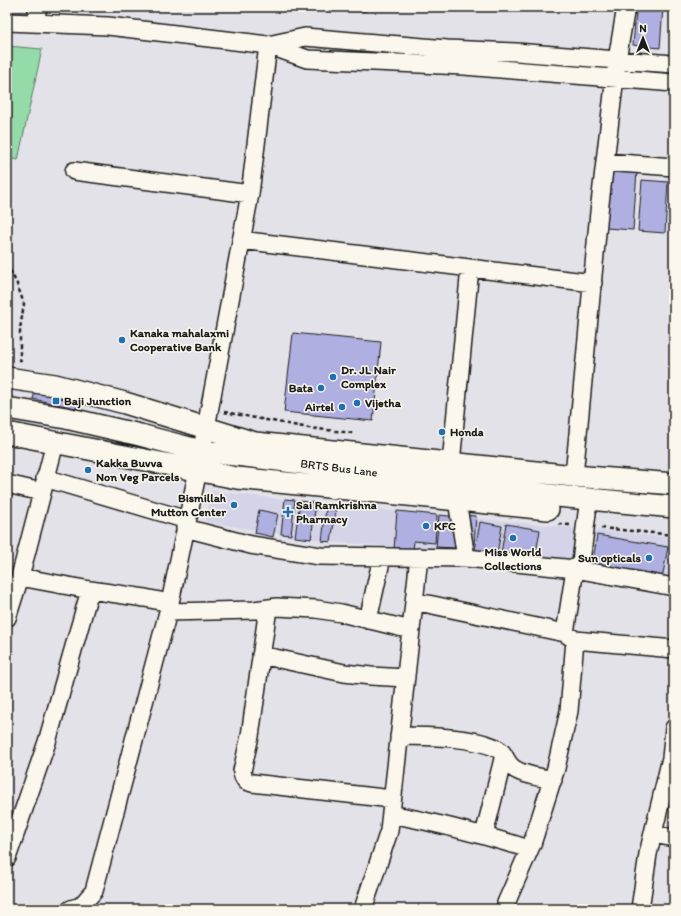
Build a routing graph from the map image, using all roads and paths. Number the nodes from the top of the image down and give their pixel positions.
1 (626, 7) edge
2 (36, 15) edge
3 (7, 22) edge
4 (268, 45) junction
5 (617, 60) junction
6 (674, 64) edge
7 (615, 78) junction
8 (674, 83) edge
9 (605, 162) junction
10 (674, 167) edge
11 (74, 171) dead end
12 (250, 194) junction
13 (241, 240) junction
14 (7, 264) edge
15 (470, 268) junction
16 (592, 283) junction
17 (25, 363) dead end
18 (7, 378) edge
19 (7, 408) edge
20 (208, 418) junction
21 (7, 433) edge
22 (357, 434) dead end
23 (55, 443) junction
24 (199, 461) junction
25 (451, 463) junction
26 (574, 476) junction
27 (7, 484) edge
28 (674, 484) edge
29 (44, 485) junction
30 (457, 500) junction
31 (674, 507) edge
32 (587, 513) junction
33 (674, 521) edge
34 (186, 524) junction
35 (382, 556) junction
36 (420, 557) junction
37 (466, 558) junction
38 (577, 569) junction
39 (14, 586) edge
40 (674, 587) edge
41 (90, 590) junction
42 (414, 600) junction
43 (169, 608) junction
44 (268, 608) junction
45 (7, 618) edge
46 (368, 620) junction
47 (411, 630) junction
48 (570, 636) junction
49 (674, 649) edge
50 (261, 655) junction
51 (406, 678) junction
52 (674, 728) edge
53 (399, 736) junction
54 (504, 755) junction
55 (672, 758) edge
56 (553, 780) junction
57 (391, 806) junction
58 (653, 834) junction
59 (484, 835) junction
60 (674, 838) edge
61 (529, 849) junction
62 (7, 858) edge
63 (506, 903) dead end
64 (71, 909) edge
65 (363, 909) edge
66 (640, 909) edge

1 - 5 street
2 - 3 street
2 - 4 street
4 - 5 street
4 - 7 street
4 - 12 street
5 - 6 street
5 - 7 street
7 - 8 street
7 - 9 street
9 - 10 street
9 - 16 street
11 - 12 street
12 - 13 street
13 - 15 street
13 - 20 street
14 - 17 path
15 - 16 street
15 - 25 street
16 - 26 street
18 - 20 main road
19 - 24 main road, BRTS Bus Lane
20 - 22 path
20 - 24 street
20 - 25 main road
21 - 23 main road
23 - 24 main road
23 - 29 street
24 - 30 main road
24 - 31 main road, BRTS Bus Lane
24 - 34 street
25 - 26 main road
26 - 28 main road
27 - 29 street
29 - 34 street
29 - 39 street
30 - 32 main road
30 - 37 street
32 - 33 main road
32 - 38 street
34 - 35 street
34 - 43 street
35 - 36 street
35 - 46 street
36 - 37 street
36 - 42 street
37 - 38 street
38 - 40 street
38 - 48 street
39 - 41 street
39 - 45 street
41 - 43 street
41 - 62 street
42 - 47 street
42 - 48 street
43 - 44 street
43 - 64 street
44 - 46 street
44 - 50 street
46 - 47 street
47 - 51 street
48 - 49 street
48 - 56 street
50 - 51 street
50 - 57 street
51 - 53 street
52 - 55 street
53 - 54 street
53 - 57 street
54 - 56 street
54 - 59 street
55 - 58 street
56 - 61 street
57 - 59 street
57 - 65 street
58 - 60 street
58 - 66 street
59 - 61 street
61 - 63 street

